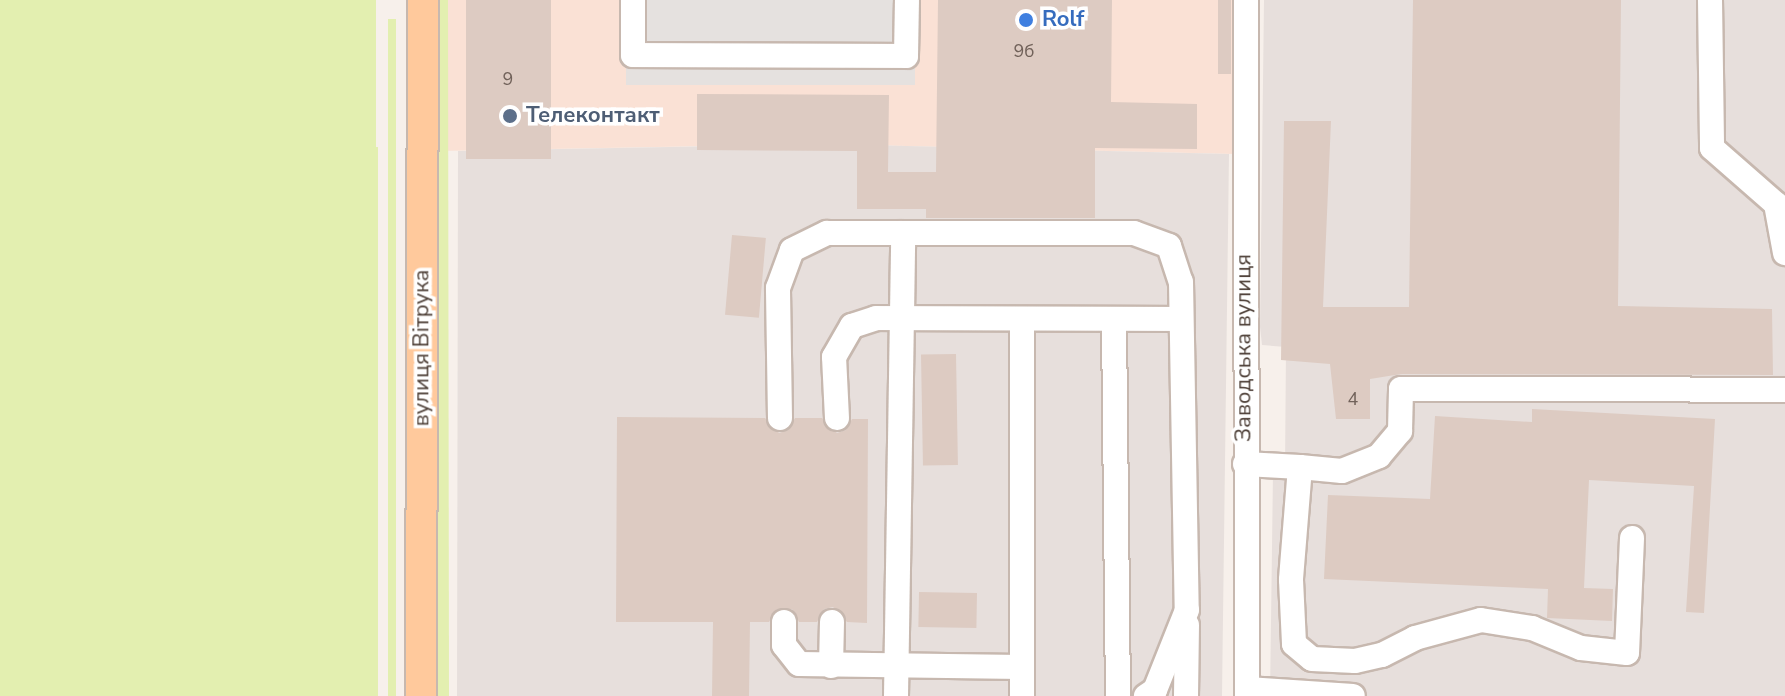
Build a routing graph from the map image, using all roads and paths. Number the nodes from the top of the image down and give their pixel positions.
1 (410, 0) edge
2 (423, 0) edge
3 (633, 0) edge
4 (907, 0) edge
5 (1246, 0) edge
6 (1710, 0) edge
7 (903, 233) junction
8 (1785, 253) edge
9 (902, 318) junction
10 (1022, 319) junction
11 (1114, 319) junction
12 (1181, 319) junction
13 (1785, 390) edge
14 (780, 418) dead end
15 (837, 418) dead end
16 (1245, 464) junction
17 (1300, 467) junction
18 (1632, 538) dead end
19 (1187, 610) junction
20 (784, 622) dead end
21 (832, 622) dead end
22 (831, 666) junction
23 (896, 666) junction
24 (1022, 667) junction
25 (1247, 692) edge
26 (1273, 693) edge
27 (409, 696) edge
28 (421, 696) edge
29 (896, 696) edge
30 (1022, 696) edge
31 (1118, 696) edge
32 (1146, 696) edge
33 (1186, 696) edge
34 (1353, 696) edge

1 - 27 main road, вулиця Вітрука
2 - 28 main road, вулиця Вітрука
3 - 4 street
5 - 16 street, Заводська вулиця
6 - 8 street
7 - 9 street
7 - 12 street
7 - 14 street
9 - 10 street
9 - 15 street
9 - 23 street
10 - 11 street
10 - 24 street
11 - 12 street
11 - 31 street
12 - 19 street
13 - 17 street
16 - 17 street
16 - 25 street, Заводська вулиця
17 - 18 street
19 - 32 street
19 - 33 street
20 - 22 street
21 - 22 street
22 - 23 street
23 - 24 street
23 - 29 street
24 - 30 street
25 - 26 street
26 - 34 street

